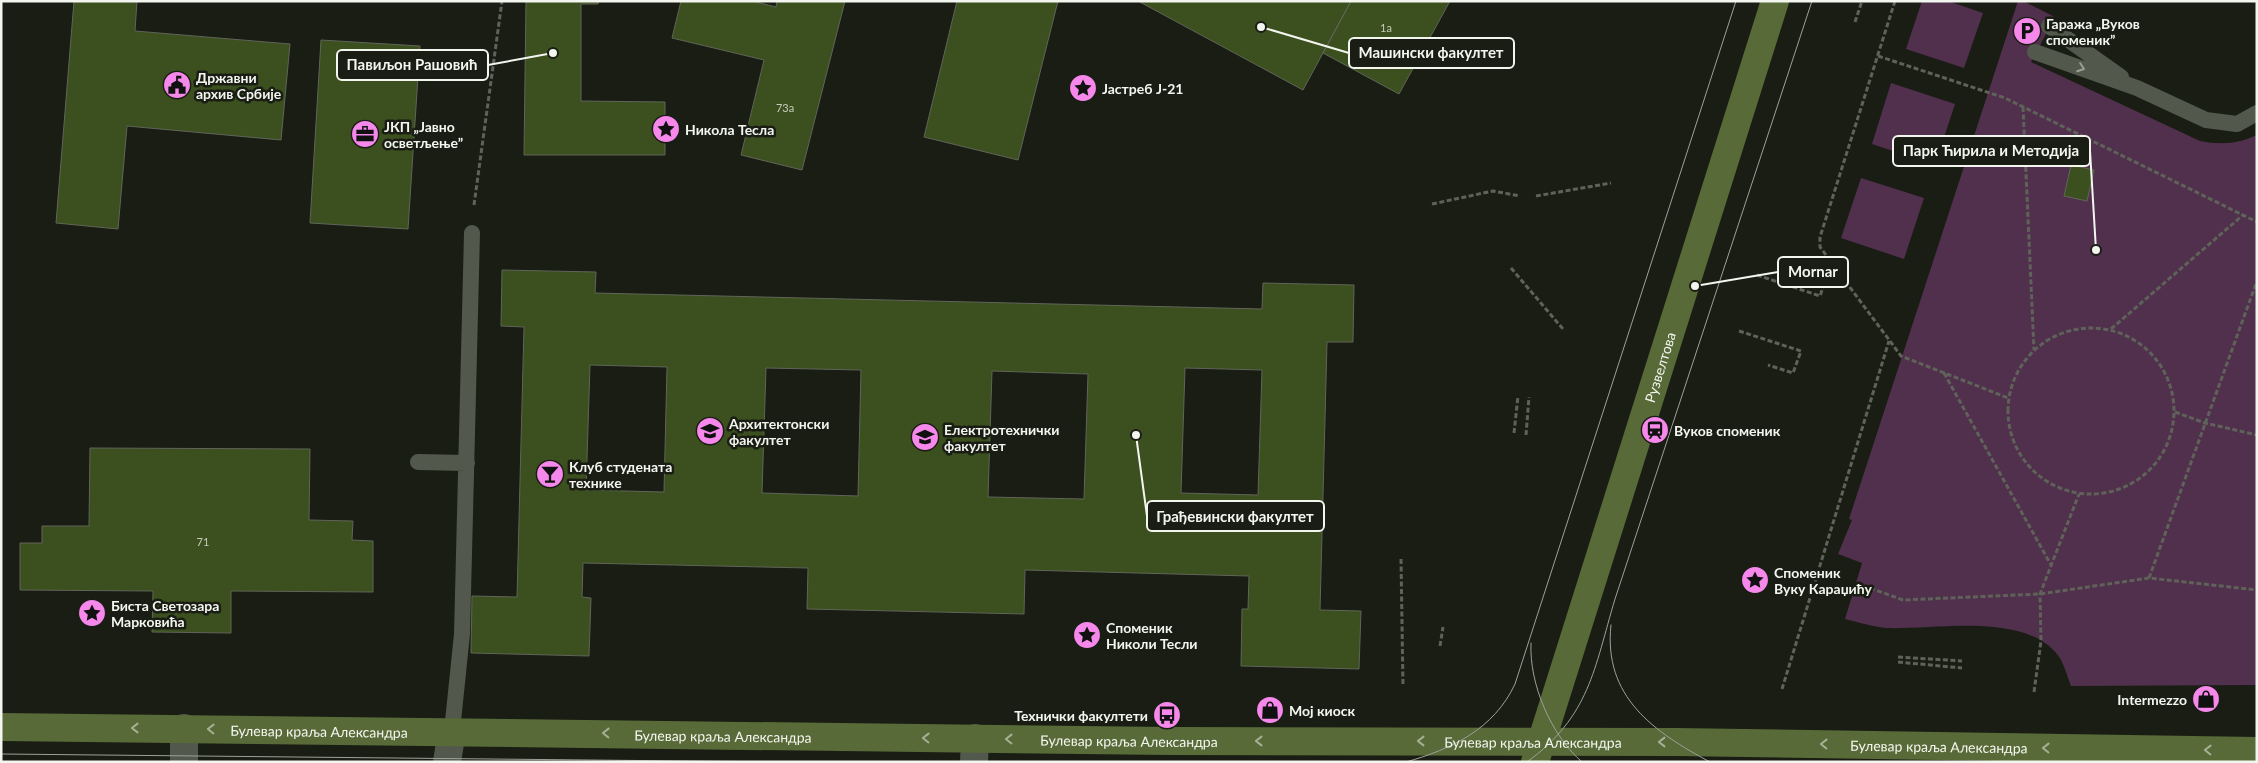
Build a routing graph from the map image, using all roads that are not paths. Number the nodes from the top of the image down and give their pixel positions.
1 (1775, 1) edge
2 (2049, 26) dead end
3 (2035, 52) dead end
4 (2137, 88) junction
5 (2257, 114) edge
6 (472, 233) dead end
7 (418, 462) dead end
8 (467, 463) junction
9 (1, 727) edge
10 (184, 728) junction
11 (452, 731) junction
12 (975, 750) edge
13 (2257, 751) edge
14 (1537, 752) edge
15 (184, 762) edge
16 (447, 762) edge

1 - 14 main road, Рузвелтова
2 - 4 lane
3 -> 4 lane
4 - 5 lane
6 - 8 lane
7 - 8 lane
8 - 11 lane
10 -> 9 main road, Булевар краља Александра
11 -> 10 main road, Булевар краља Александра
10 - 15 street
12 -> 11 main road, Булевар краља Александра
11 - 16 street
14 -> 12 main road, Булевар краља Александра
13 -> 14 main road, Булевар краља Александра

